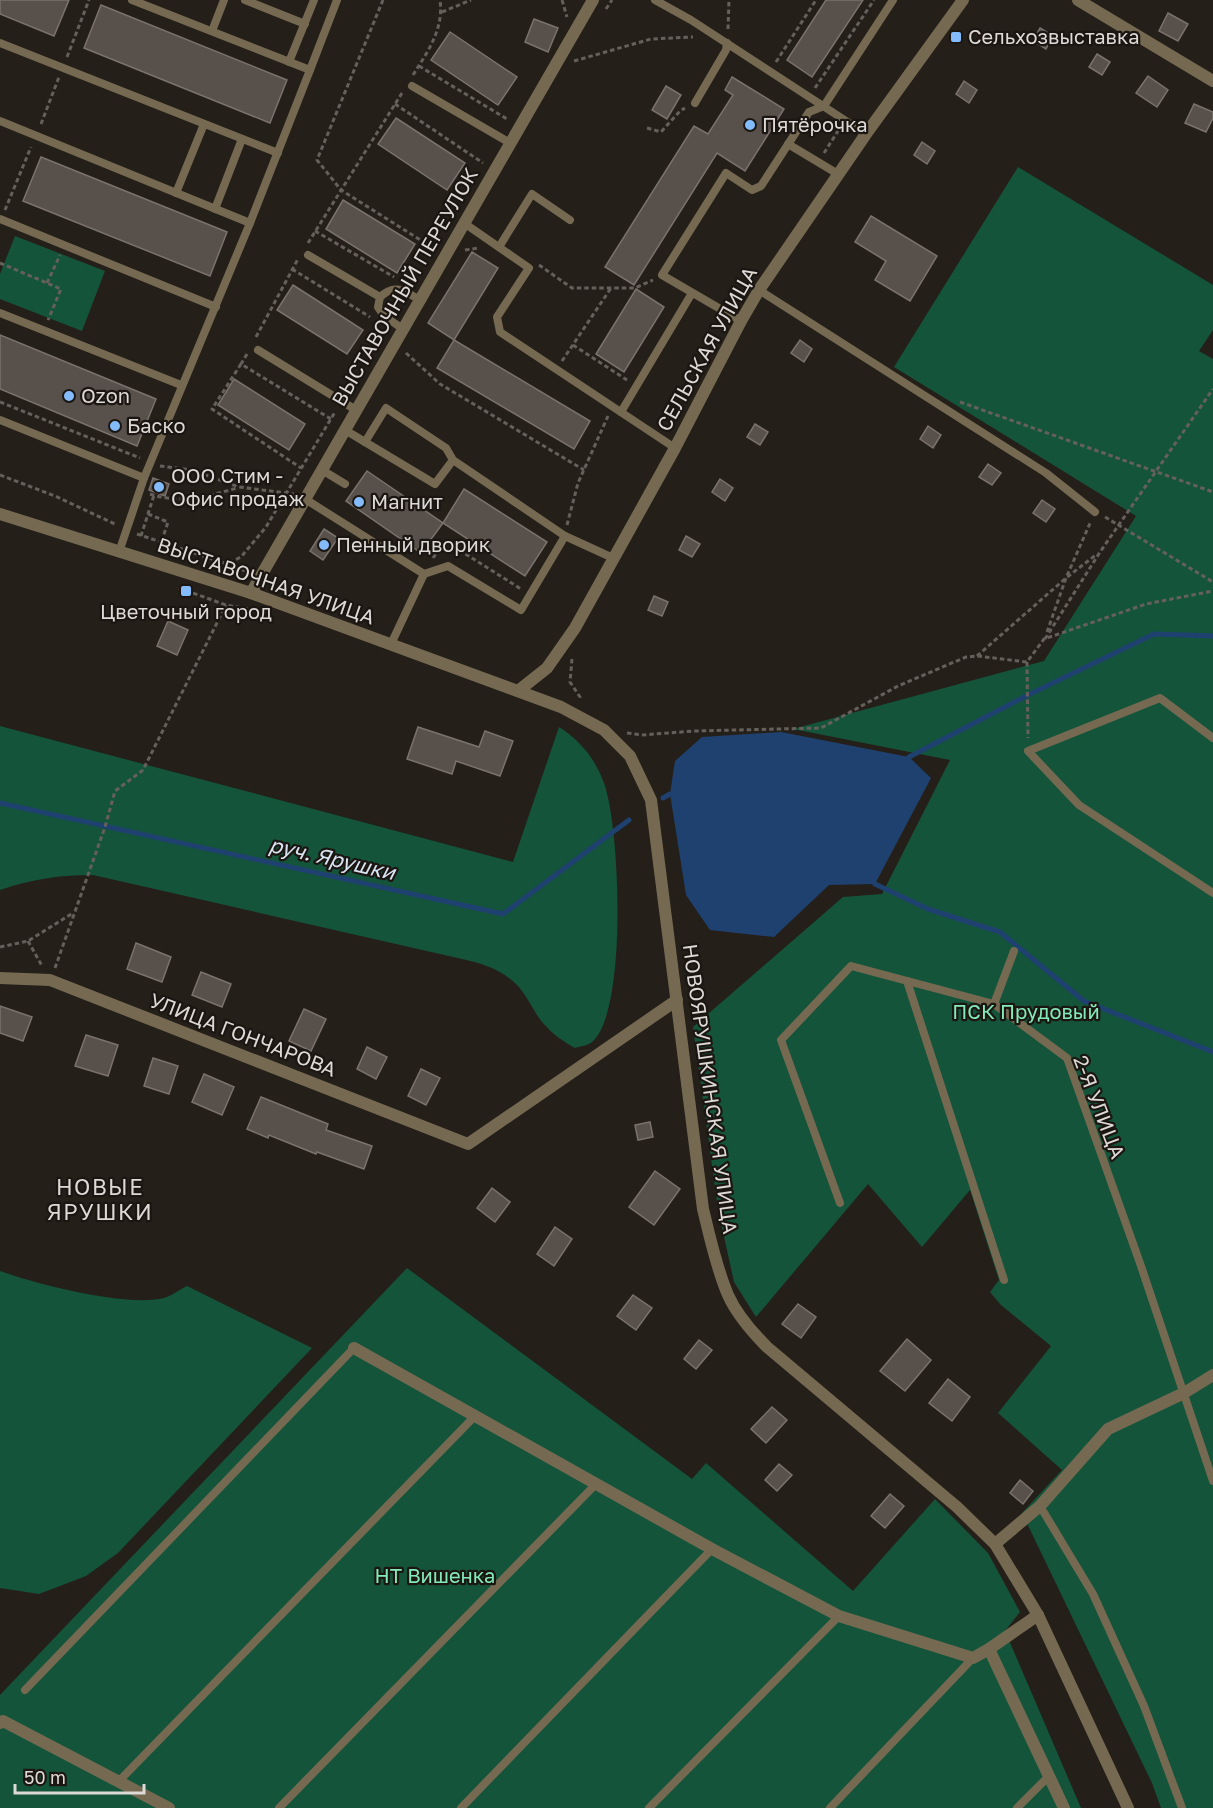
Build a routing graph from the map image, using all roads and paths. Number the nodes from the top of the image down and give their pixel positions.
1 (132, 0) edge
2 (224, 0) edge
3 (245, 0) edge
4 (314, 0) edge
5 (337, 0) edge
6 (383, 0) edge
7 (440, 0) edge
8 (471, 0) edge
9 (562, 0) edge
10 (593, 0) edge
11 (655, 0) edge
12 (729, 0) edge
13 (816, 0) edge
14 (874, 0) edge
15 (893, 0) edge
16 (963, 0) edge
17 (1078, 0) edge
18 (442, 12) junction
19 (568, 23) dead end
20 (305, 24) junction
21 (212, 31) junction
22 (698, 38) dead end
23 (0, 43) edge
24 (727, 43) junction
25 (289, 62) junction
26 (419, 66) junction
27 (555, 66) junction
28 (310, 70) junction
29 (770, 71) junction
30 (413, 75) dead end
31 (1213, 81) edge
32 (410, 85) joint
33 (809, 97) junction
34 (695, 103) joint
35 (395, 104) junction
36 (824, 106) junction
37 (0, 121) edge
38 (204, 124) junction
39 (647, 128) dead end
40 (866, 134) junction
41 (36, 136) junction
42 (242, 139) junction
43 (507, 141) junction
44 (788, 144) junction
45 (278, 153) junction
46 (488, 166) dead end
47 (838, 174) junction
48 (341, 190) junction
49 (176, 193) junction
50 (215, 209) junction
51 (1, 219) edge
52 (570, 220) dead end
53 (250, 223) junction
54 (464, 223) junction
55 (315, 231) junction
56 (64, 245) junction
57 (499, 247) junction
58 (446, 254) junction
59 (308, 255) dead end
60 (0, 263) edge
61 (529, 268) junction
62 (292, 269) junction
63 (662, 275) junction
64 (47, 283) junction
65 (611, 288) junction
66 (759, 290) junction
67 (692, 292) junction
68 (380, 297) junction
69 (415, 297) junction
70 (216, 307) junction
71 (0, 313) edge
72 (741, 321) junction
73 (392, 322) junction
74 (44, 330) junction
75 (400, 334) junction
76 (573, 345) junction
77 (258, 350) dead end
78 (241, 364) junction
79 (556, 370) junction
80 (181, 385) junction
81 (637, 386) junction
82 (1213, 389) edge
83 (342, 401) junction
84 (0, 402) edge
85 (960, 402) dead end
86 (612, 406) junction
87 (356, 410) junction
88 (621, 412) junction
89 (331, 419) junction
90 (0, 420) edge
91 (345, 430) junction
92 (365, 442) junction
93 (675, 448) junction
94 (144, 449) dead end
95 (453, 460) junction
96 (149, 465) junction
97 (302, 469) junction
98 (584, 470) junction
99 (1155, 473) junction
100 (320, 474) junction
101 (0, 475) edge
102 (144, 478) junction
103 (345, 484) dead end
104 (239, 487) junction
105 (287, 492) junction
106 (1213, 492) edge
107 (154, 495) dead end
108 (162, 498) dead end
109 (305, 499) junction
110 (1095, 512) junction
111 (0, 514) edge
112 (148, 514) junction
113 (1119, 525) junction
114 (127, 529) junction
115 (141, 536) junction
116 (565, 536) junction
117 (161, 543) junction
118 (119, 552) junction
119 (1100, 552) junction
120 (613, 558) junction
121 (426, 569) junction
122 (1066, 578) junction
123 (527, 580) dead end
124 (1213, 582) edge
125 (179, 588) dead end
126 (1213, 591) edge
127 (251, 593) junction
128 (226, 605) junction
129 (255, 610) dead end
130 (1044, 639) junction
131 (391, 644) junction
132 (977, 656) junction
133 (572, 658) dead end
134 (1027, 662) junction
135 (518, 692) junction
136 (572, 713) junction
137 (604, 730) junction
138 (1213, 738) edge
139 (1028, 751) junction
140 (1213, 893) edge
141 (75, 912) junction
142 (28, 941) junction
143 (0, 947) edge
144 (1014, 951) dead end
145 (0, 978) edge
146 (50, 981) junction
147 (907, 981) junction
148 (677, 1000) junction
149 (994, 1004) junction
150 (840, 1203) dead end
151 (1004, 1280) dead end
152 (354, 1348) joint
153 (1213, 1375) edge
154 (1184, 1393) junction
155 (475, 1416) junction
156 (1213, 1480) edge
157 (596, 1484) junction
158 (1040, 1506) junction
159 (995, 1544) junction
160 (712, 1549) junction
161 (1038, 1615) junction
162 (839, 1616) junction
163 (989, 1649) junction
164 (973, 1658) junction
165 (25, 1690) dead end
166 (0, 1724) edge
167 (1048, 1776) junction
168 (119, 1781) junction
169 (170, 1808) edge
170 (279, 1808) edge
171 (461, 1808) edge
172 (649, 1808) edge
173 (830, 1808) edge
174 (1017, 1808) edge
175 (1064, 1808) edge
176 (1128, 1808) edge
177 (1182, 1808) edge

1 - 21 lane
2 - 21 lane
3 - 20 lane
4 - 20 lane
5 - 28 lane
6 - 48 path
7 - 18 path
8 - 18 path
9 - 19 path
10 - 27 street, ВЫСТАВОЧНЫЙ ПЕРЕУЛОК
11 - 24 lane
12 - 24 path
13 - 29 path
14 - 33 path
15 - 36 lane
16 - 40 street, СЕЛЬСКАЯ УЛИЦА
17 - 31 street
18 - 26 path
20 - 25 lane
21 - 25 lane
22 - 27 path
23 - 38 lane
24 - 29 lane
24 - 34 lane
25 - 28 lane
26 - 30 path
26 - 43 path
27 - 43 street, ВЫСТАВОЧНЫЙ ПЕРЕУЛОК
28 - 45 lane
29 - 33 lane
32 - 35 path
32 - 43 lane
33 - 36 lane
34 - 39 path
35 - 46 path
35 - 48 path
36 - 40 lane
36 - 44 lane
37 - 41 lane
38 - 42 lane
38 - 49 lane
40 - 47 street, СЕЛЬСКАЯ УЛИЦА
41 - 49 lane
41 - 51 path
42 - 45 lane
42 - 50 lane
43 - 54 street, ВЫСТАВОЧНЫЙ ПЕРЕУЛОК
44 - 47 lane
44 - 63 lane
45 - 53 lane
47 - 66 street, СЕЛЬСКАЯ УЛИЦА
48 - 55 path
48 - 58 path
49 - 50 lane
50 - 53 lane
51 - 56 lane
52 - 57 lane
53 - 70 lane
54 - 57 lane
54 - 58 street, ВЫСТАВОЧНЫЙ ПЕРЕУЛОК
55 - 62 path
55 - 69 path
56 - 64 path
56 - 70 lane
57 - 58 path
57 - 61 lane
58 - 69 street, ВЫСТАВОЧНЫЙ ПЕРЕУЛОК
59 - 68 lane
60 - 64 path
61 - 65 path
61 - 79 lane
62 - 73 path
62 - 78 path
63 - 65 path
63 - 67 lane
64 - 74 path
65 - 76 path
66 - 72 street, СЕЛЬСКАЯ УЛИЦА
66 - 110 lane
67 - 72 lane
67 - 81 lane
68 - 69 lane
68 - 73 lane
69 - 75 street, ВЫСТАВОЧНЫЙ ПЕРЕУЛОК
70 - 80 lane
71 - 74 lane
72 - 93 street, СЕЛЬСКАЯ УЛИЦА
73 - 75 lane
74 - 80 lane
75 - 87 street, ВЫСТАВОЧНЫЙ ПЕРЕУЛОК
75 - 98 path
76 - 79 path
76 - 81 path
77 - 83 lane
78 - 89 path
78 - 97 path
79 - 86 lane
80 - 96 lane
81 - 88 lane
82 - 99 path
83 - 87 lane
83 - 89 path
84 - 94 path
85 - 99 path
86 - 88 lane
86 - 98 path
87 - 91 street, ВЫСТАВОЧНЫЙ ПЕРЕУЛОК
88 - 93 lane
89 - 97 path
90 - 102 lane
91 - 92 lane
91 - 100 street, ВЫСТАВОЧНЫЙ ПЕРЕУЛОК
92 - 95 lane
92 - 95 lane
93 - 120 street, СЕЛЬСКАЯ УЛИЦА
95 - 116 lane
96 - 102 lane
96 - 104 path
97 - 100 path
97 - 105 path
98 - 116 path
99 - 106 path
99 - 113 path
100 - 103 lane
100 - 109 street, ВЫСТАВОЧНЫЙ ПЕРЕУЛОК
101 - 114 path
102 - 114 lane
104 - 105 path
104 - 108 path
105 - 109 path
105 - 117 path
107 - 112 path
109 - 121 lane
109 - 127 street, ВЫСТАВОЧНЫЙ ПЕРЕУЛОК
110 - 113 path
110 - 122 path
111 - 118 street, ВЫСТАВОЧНАЯ УЛИЦА
112 - 115 path
112 - 117 path
113 - 119 path
113 - 124 path
114 - 115 path
114 - 118 lane
115 - 117 path
116 - 120 lane
116 - 121 lane
118 - 127 street, ВЫСТАВОЧНАЯ УЛИЦА
119 - 122 path
119 - 130 path
120 - 135 street, СЕЛЬСКАЯ УЛИЦА
121 - 123 path
121 - 131 lane
122 - 130 path
122 - 132 path
125 - 128 path
126 - 130 path
127 - 131 street, ВЫСТАВОЧНАЯ УЛИЦА
128 - 129 path
128 - 141 path
130 - 134 path
131 - 135 street, ВЫСТАВОЧНАЯ УЛИЦА
132 - 134 path
132 - 137 path
133 - 136 path
134 - 139 path
135 - 136 street, НОВОЯРУШКИНСКАЯ УЛИЦА
136 - 137 street, НОВОЯРУШКИНСКАЯ УЛИЦА
137 - 148 street, НОВОЯРУШКИНСКАЯ УЛИЦА
138 - 139 lane
139 - 140 lane
141 - 142 path
141 - 146 path
142 - 143 path
142 - 146 path
144 - 149 lane
145 - 146 street, УЛИЦА ГОНЧАРОВА
146 - 148 street, УЛИЦА ГОНЧАРОВА
147 - 149 lane, 2-Я УЛИЦА
147 - 150 lane, 2-Я УЛИЦА
147 - 151 lane
148 - 159 street, НОВОЯРУШКИНСКАЯ УЛИЦА
149 - 154 lane, 2-Я УЛИЦА
152 - 155 street
152 - 165 lane
153 - 154 street
154 - 156 lane, 2-Я УЛИЦА
154 - 158 street
155 - 157 street
155 - 168 lane
157 - 160 street
157 - 170 lane
158 - 159 street
158 - 177 lane
159 - 161 street, НОВОЯРУШКИНСКАЯ УЛИЦА
160 - 162 street
160 - 171 lane
161 - 163 street
161 - 176 street, НОВОЯРУШКИНСКАЯ УЛИЦА
162 - 164 street
162 - 172 lane
163 - 164 street
163 - 167 street
164 - 173 lane
166 - 168 street
167 - 174 lane
167 - 175 street
168 - 169 street

